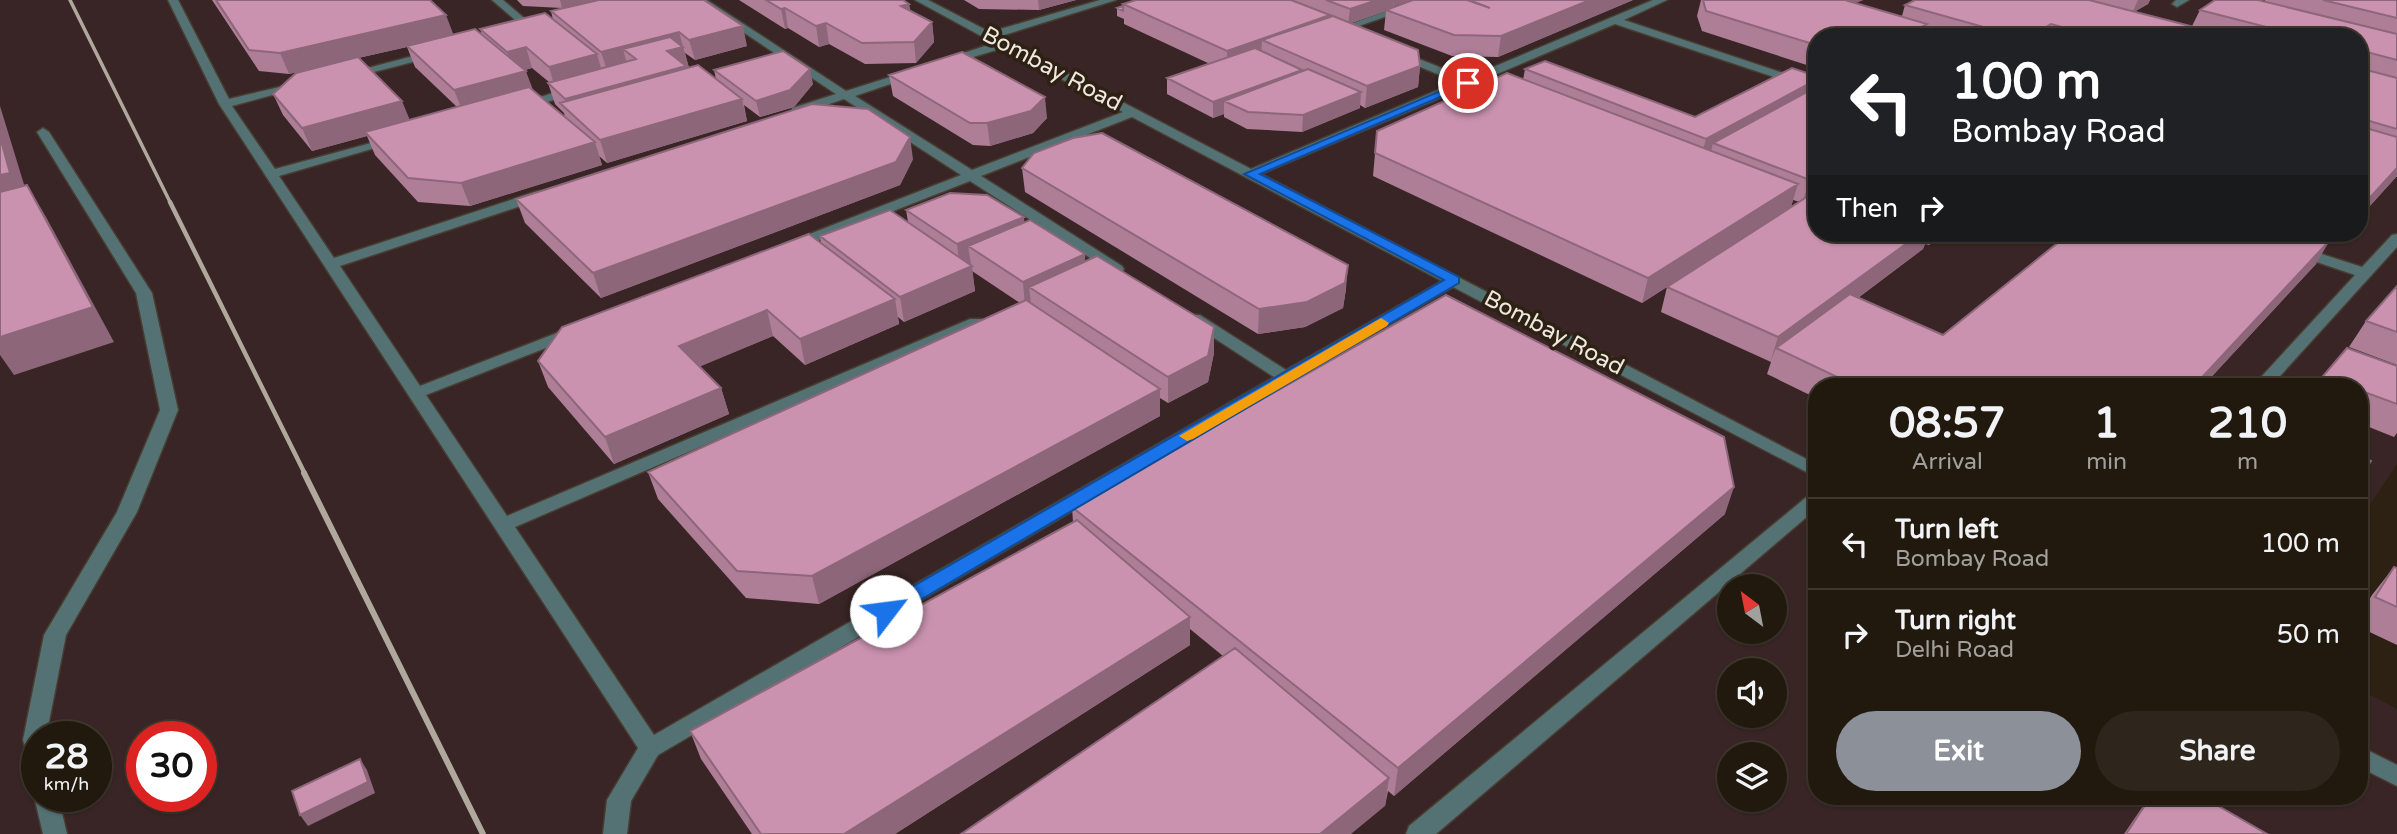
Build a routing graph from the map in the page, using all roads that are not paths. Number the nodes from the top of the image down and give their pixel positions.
1 (173, 0) edge
2 (497, 0) edge
3 (700, 0) edge
4 (920, 0) edge
5 (1111, 0) edge
6 (1428, 0) edge
7 (1662, 0) edge
8 (1614, 20) junction
9 (1326, 25) edge
10 (1338, 30) junction
11 (520, 33) edge
12 (1351, 35) edge
13 (989, 36) junction
14 (1004, 44) junction
15 (1390, 51) edge
16 (439, 52) edge
17 (937, 65) edge
18 (924, 69) edge
19 (332, 78) edge
20 (1468, 83) junction
21 (305, 85) edge
22 (1808, 85) edge
23 (585, 88) edge
24 (845, 95) junction
25 (225, 104) junction
26 (507, 109) edge
27 (1133, 112) junction
28 (787, 114) edge
29 (43, 132) dead end
30 (402, 138) edge
31 (272, 174) junction
32 (1250, 174) junction
33 (971, 176) junction
34 (554, 191) edge
35 (2397, 239) edge
36 (2281, 245) edge
37 (777, 252) edge
38 (331, 264) junction
39 (2365, 273) junction
40 (1454, 280) junction
41 (1134, 281) edge
42 (1181, 310) edge
43 (976, 322) edge
44 (584, 328) edge
45 (1287, 378) junction
46 (2268, 378) edge
47 (416, 393) junction
48 (1808, 467) edge
49 (1808, 506) edge
50 (503, 525) junction
51 (38, 721) edge
52 (650, 748) junction
53 (2368, 761) edge
54 (2397, 776) edge
55 (50, 812) edge
56 (55, 834) edge
57 (615, 834) edge
58 (1418, 834) edge

1 - 25 street
2 - 11 street
3 - 24 street
4 - 13 street, Bombay Road
5 - 13 street
6 - 10 street
7 - 8 street
8 - 20 street
8 - 22 street
9 - 10 street
10 - 12 street
13 - 14 street, Bombay Road
14 - 17 street
14 - 27 street, Bombay Road
15 - 20 street
16 - 19 street
18 - 24 street
20 - 32 street
21 - 25 street
23 - 26 street
24 - 28 street
24 - 33 street
25 - 31 street
27 - 32 street, Bombay Road
27 - 33 street
29 - 51 street
30 - 31 street
31 - 38 street
32 - 40 street, Bombay Road
33 - 37 street
33 - 41 street
34 - 38 street
35 - 39 street
36 - 39 street
38 - 47 street
39 - 46 street
40 - 45 street
40 - 48 street, Bombay Road
42 - 45 street
43 - 50 street
44 - 47 street
45 - 52 street
47 - 50 street
49 - 58 street
50 - 52 street
52 - 57 street
53 - 54 street
55 - 56 street

